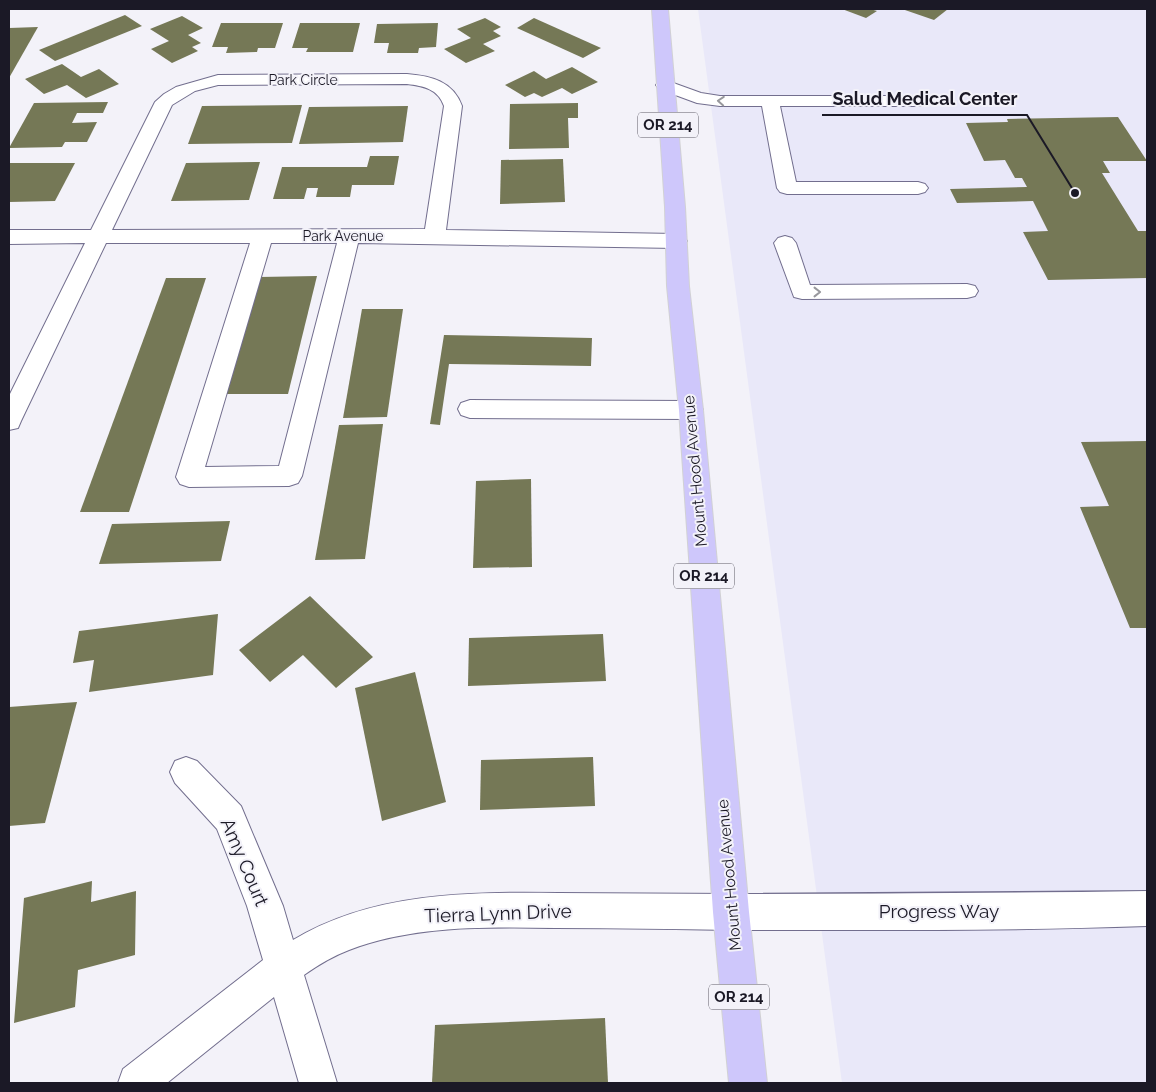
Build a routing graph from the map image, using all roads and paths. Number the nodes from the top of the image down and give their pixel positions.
1 (660, 9) edge
2 (665, 84) junction
3 (916, 101) dead end
4 (770, 102) junction
5 (918, 188) dead end
6 (98, 236) junction
7 (263, 236) junction
8 (349, 236) junction
9 (435, 236) junction
10 (9, 237) edge
11 (676, 241) junction
12 (786, 243) dead end
13 (967, 291) dead end
14 (470, 409) dead end
15 (691, 410) junction
16 (9, 421) edge
17 (186, 772) dead end
18 (1147, 909) edge
19 (731, 912) junction
20 (284, 966) junction
21 (137, 1083) edge
22 (318, 1083) edge
23 (748, 1083) edge

1 - 2 main road, Mount Hood Avenue / OR 214
4 -> 2 street
2 - 11 main road, Mount Hood Avenue / OR 214
3 - 4 street
4 - 5 street
6 - 7 street, Park Avenue
6 - 9 street, Park Circle
6 - 10 street, Park Avenue
6 - 16 street, Park Circle
7 - 8 street, Park Avenue
7 - 8 street
8 - 9 street, Park Avenue
9 - 11 street, Park Avenue
11 - 15 main road, Mount Hood Avenue / OR 214
12 -> 13 street
14 - 15 street
15 - 19 main road, Mount Hood Avenue / OR 214
17 - 20 street, Amy Court
18 - 19 street, Progress Way
19 - 20 street, Tierra Lynn Drive
19 - 23 main road, Mount Hood Avenue / OR 214
20 - 21 street, Tierra Lynn Drive
20 - 22 street, Amy Court

